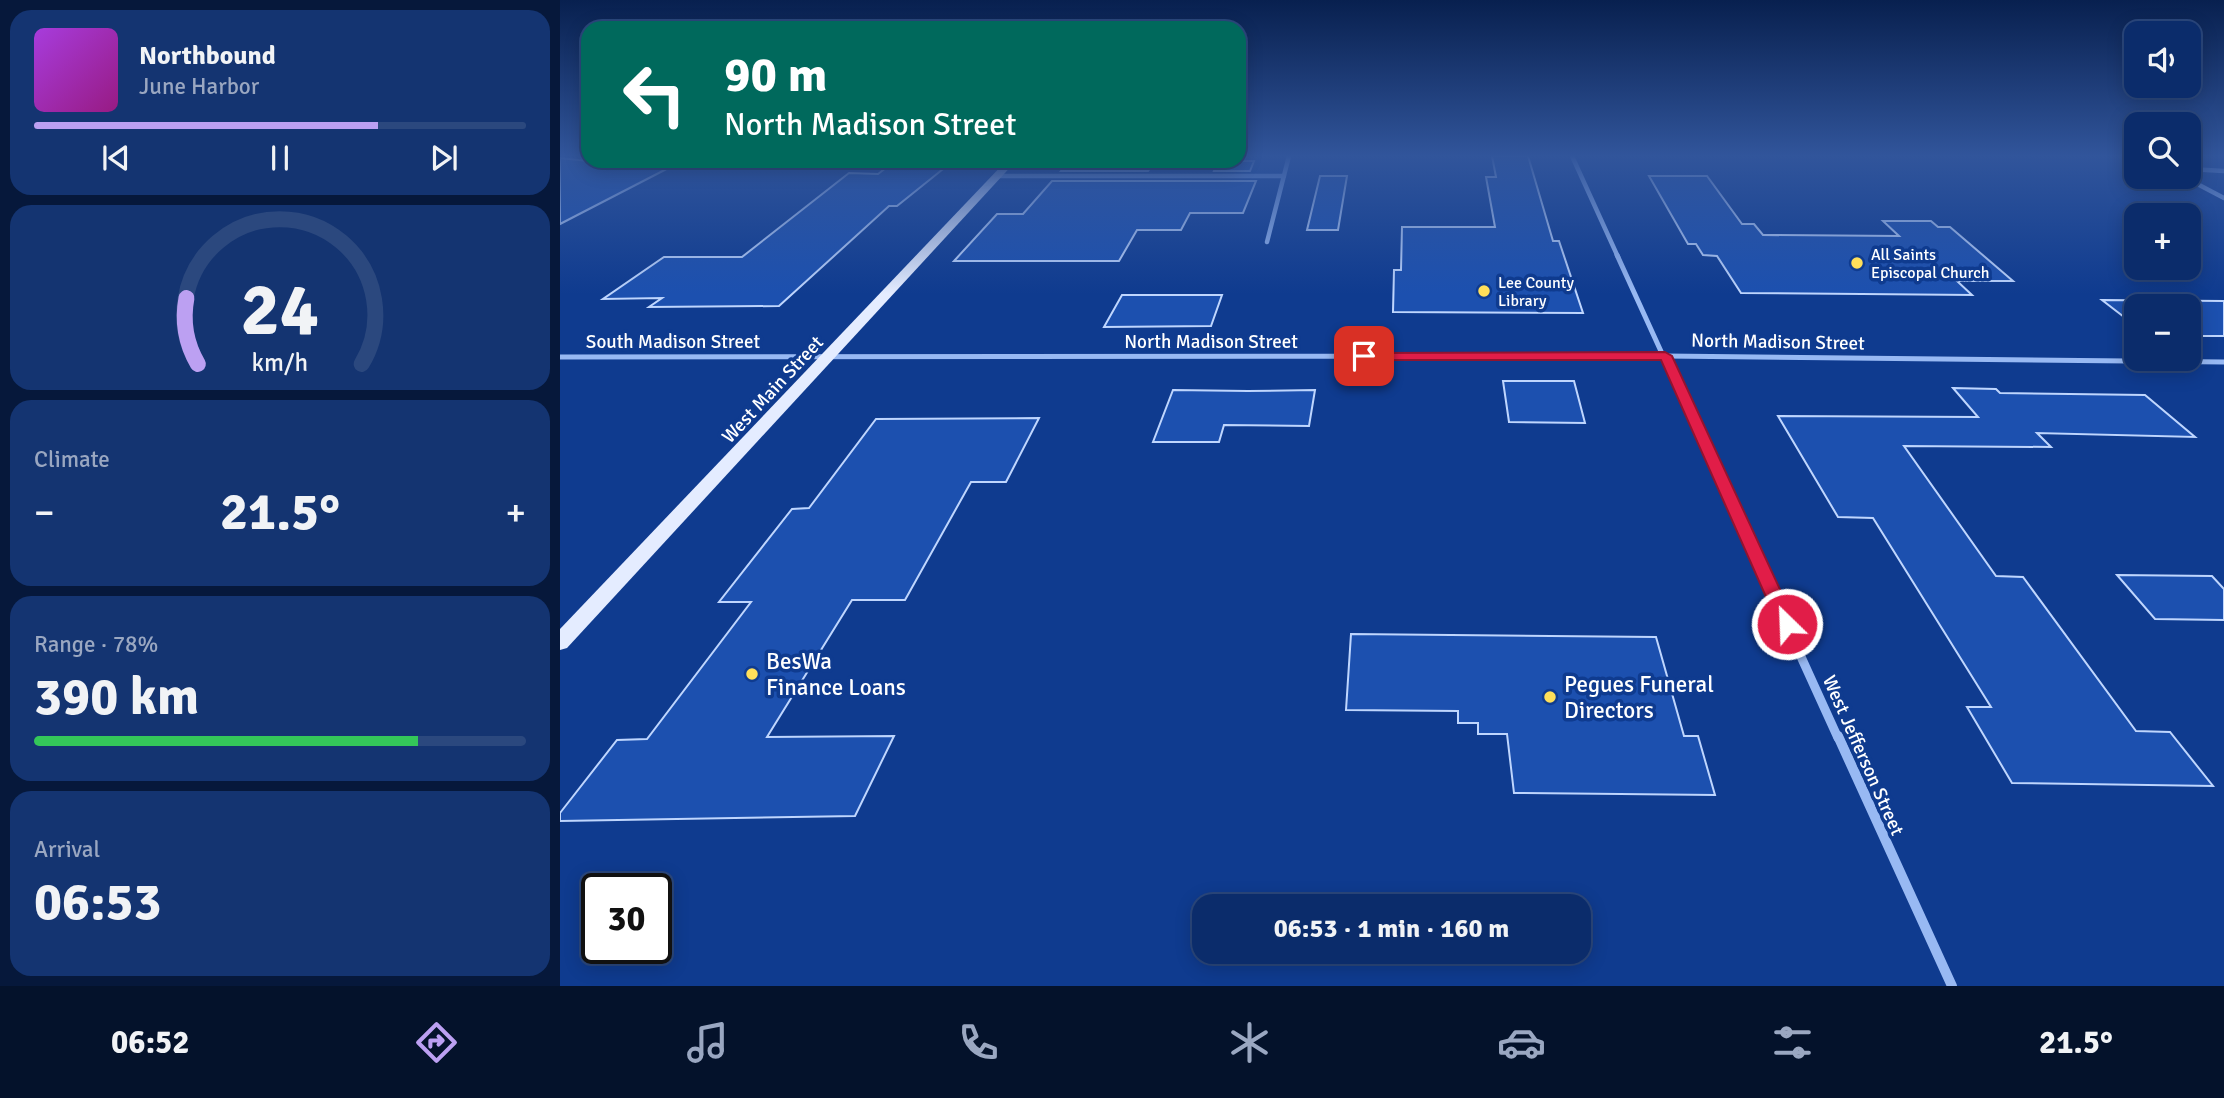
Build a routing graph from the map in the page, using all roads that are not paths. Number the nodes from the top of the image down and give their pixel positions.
1 (972, 202) edge
2 (1277, 202) edge
3 (1593, 202) edge
4 (1267, 242) dead end
5 (1665, 356) junction
6 (560, 357) edge
7 (828, 358) junction
8 (2224, 362) edge
9 (560, 642) edge
10 (1952, 986) edge

1 - 7 main road, West Main Street
2 - 4 street
3 - 5 street, West Jefferson Street
5 - 7 street, North Madison Street
5 - 8 street, North Madison Street
5 - 10 street, West Jefferson Street
6 - 7 street, South Madison Street
7 - 9 main road, West Main Street

